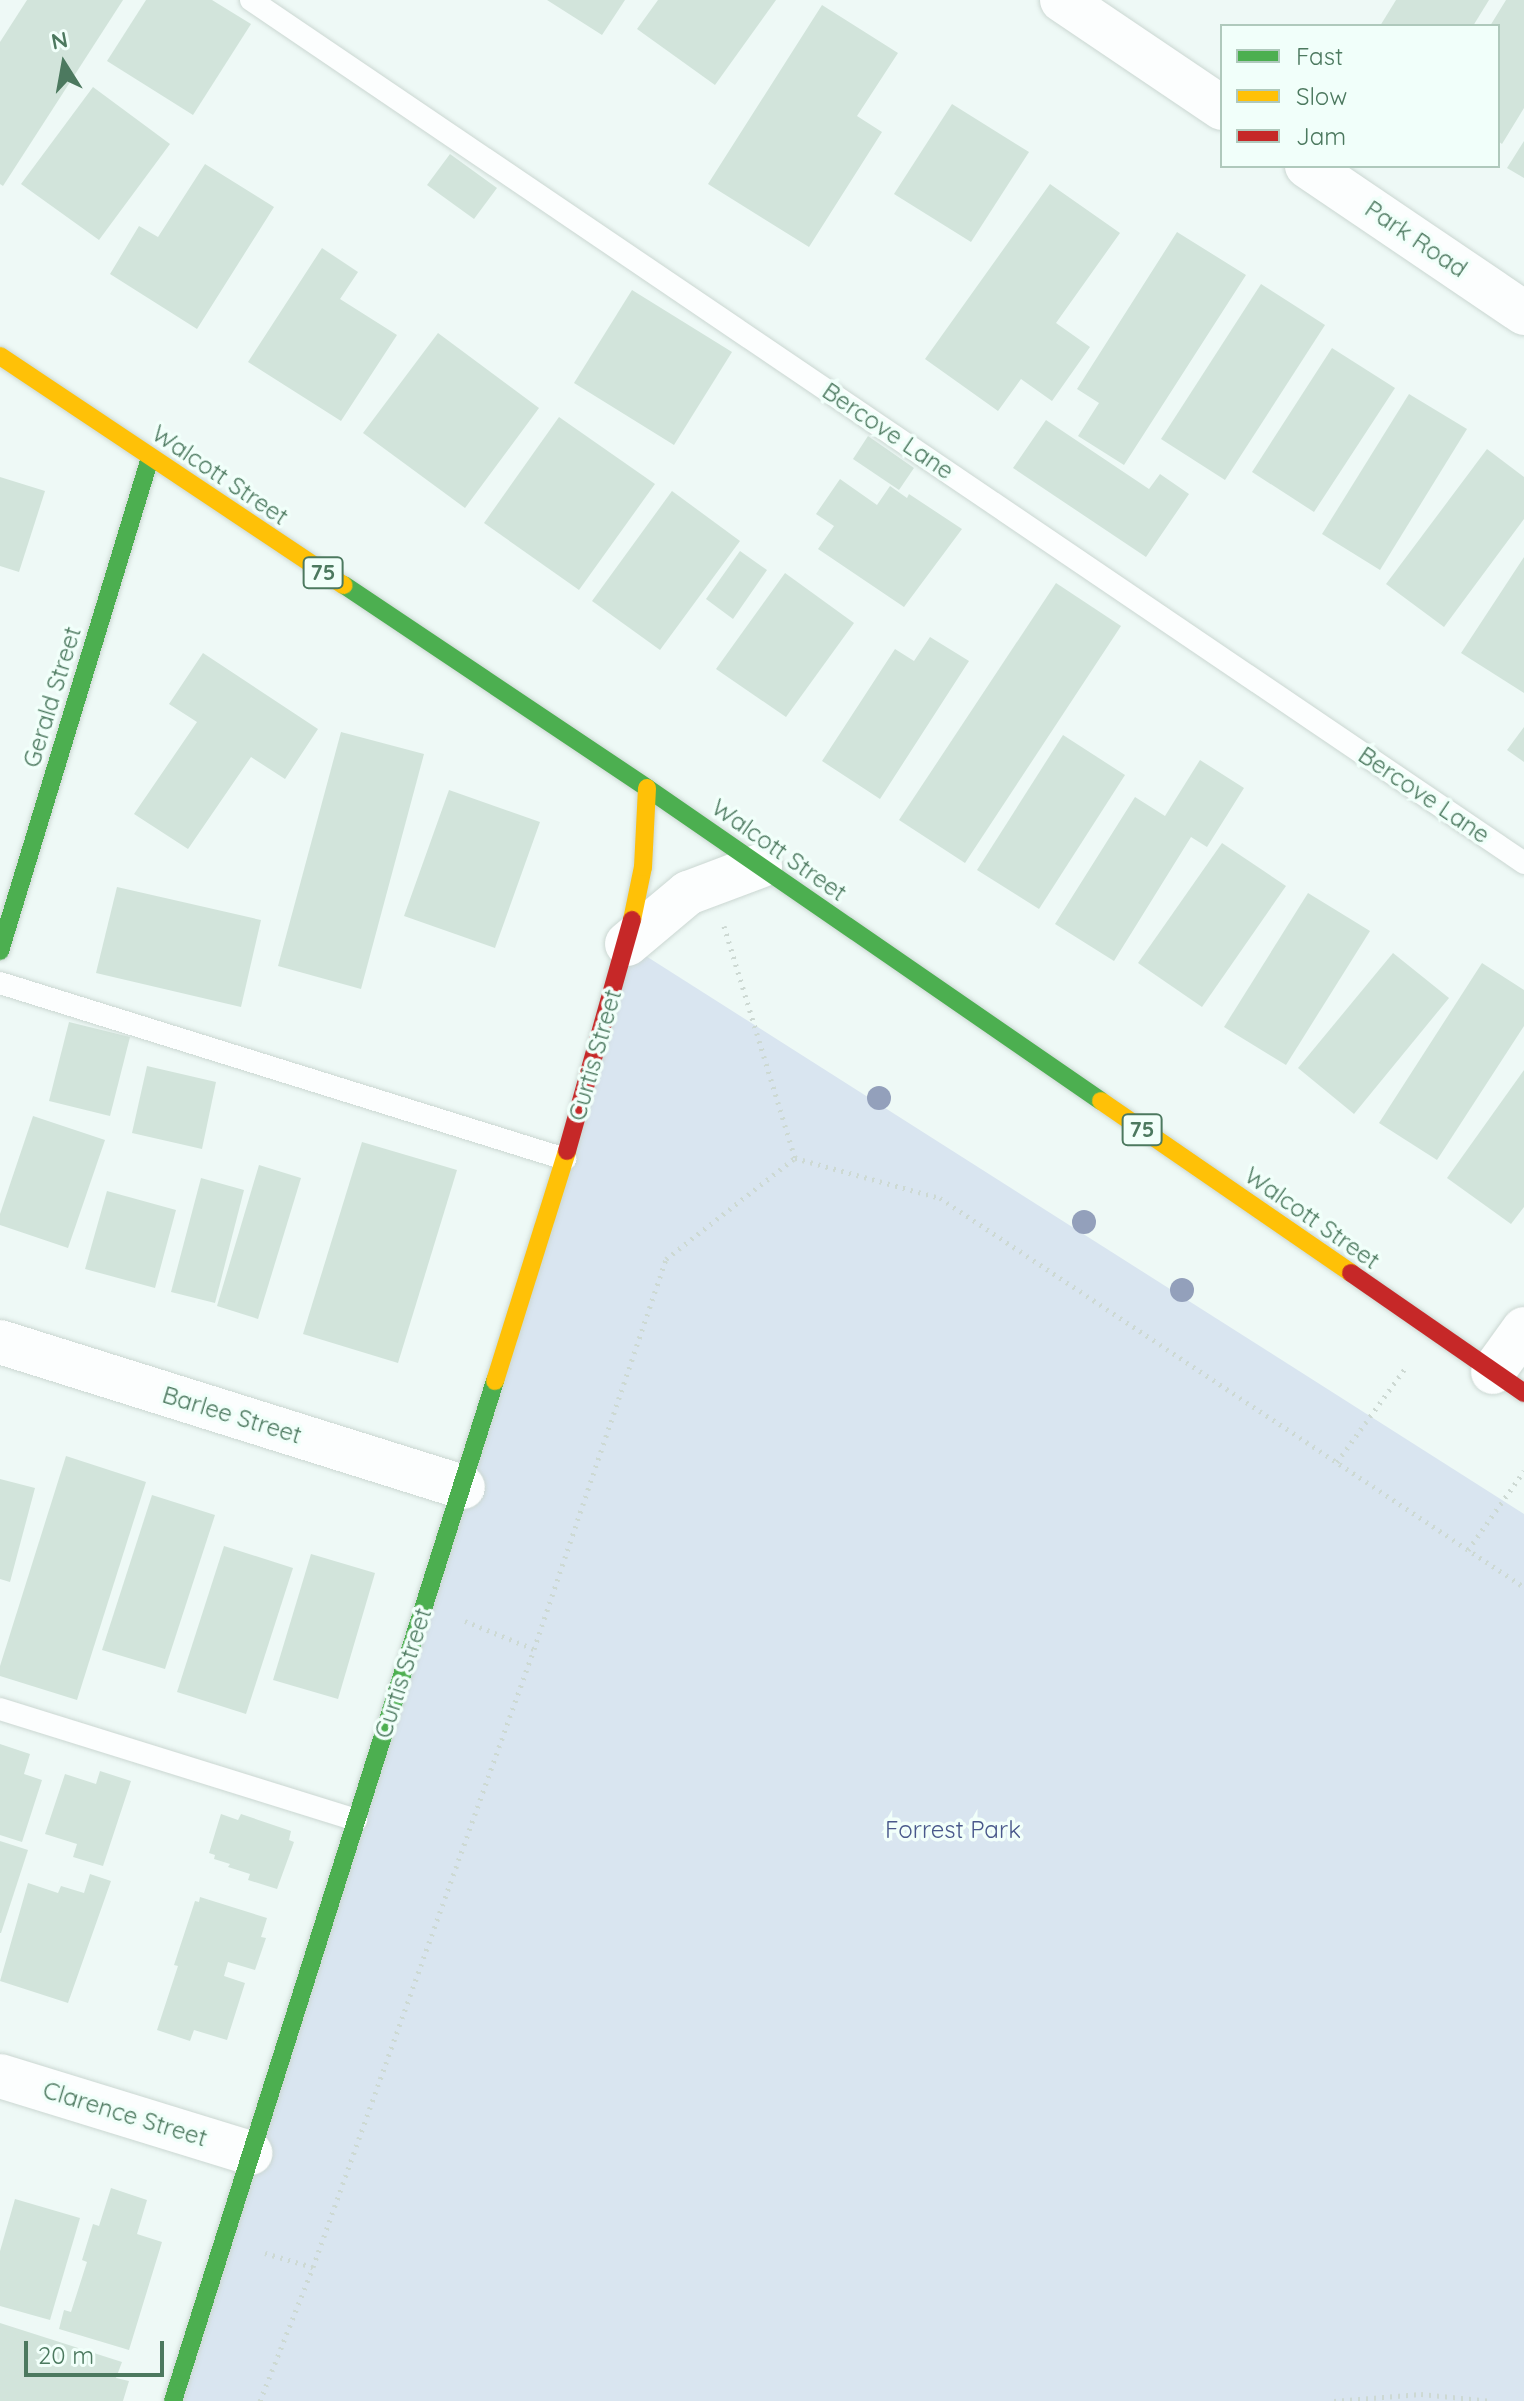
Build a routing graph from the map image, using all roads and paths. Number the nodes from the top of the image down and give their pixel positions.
1 (251, 0) edge
2 (1062, 0) edge
3 (1220, 107) edge
4 (1310, 168) edge
5 (1524, 313) edge
6 (0, 356) edge
7 (150, 458) junction
8 (647, 788) junction
9 (1524, 863) edge
10 (760, 866) junction
11 (721, 919) dead end
12 (627, 944) junction
13 (0, 951) edge
14 (0, 983) edge
15 (795, 1158) junction
16 (565, 1159) junction
17 (1524, 1329) edge
18 (1433, 1330) junction
19 (0, 1342) edge
20 (1509, 1383) edge
21 (1336, 1463) junction
22 (1524, 1471) edge
23 (463, 1487) junction
24 (1468, 1550) junction
25 (1524, 1587) edge
26 (454, 1617) dead end
27 (534, 1649) junction
28 (0, 1709) edge
29 (356, 1820) junction
30 (0, 2076) edge
31 (250, 2153) junction
32 (173, 2401) edge
33 (260, 2401) edge
34 (1334, 2401) edge
35 (1492, 2401) edge

1 - 9 lane, Bercove Lane
2 - 3 street
4 - 5 street, Park Road
6 - 7 street, Walcott Street / 75
7 - 8 street, Walcott Street / 75
7 - 13 street, Gerald Street
8 - 10 street, Walcott Street / 75
8 - 12 street, Curtis Street
10 - 12 street
10 - 18 street, Walcott Street / 75
11 - 15 path
12 - 16 street, Curtis Street
14 - 16 lane
15 - 21 path
15 - 27 path
16 - 23 street, Curtis Street
17 - 20 street
18 - 20 street, Walcott Street / 75
18 - 21 path
19 - 23 street, Barlee Street
21 - 24 path
22 - 24 path
23 - 29 street, Curtis Street
24 - 25 path
26 - 27 path
27 - 33 path
28 - 29 lane
29 - 31 street, Curtis Street
30 - 31 street, Clarence Street
31 - 32 street, Curtis Street
34 - 35 path

